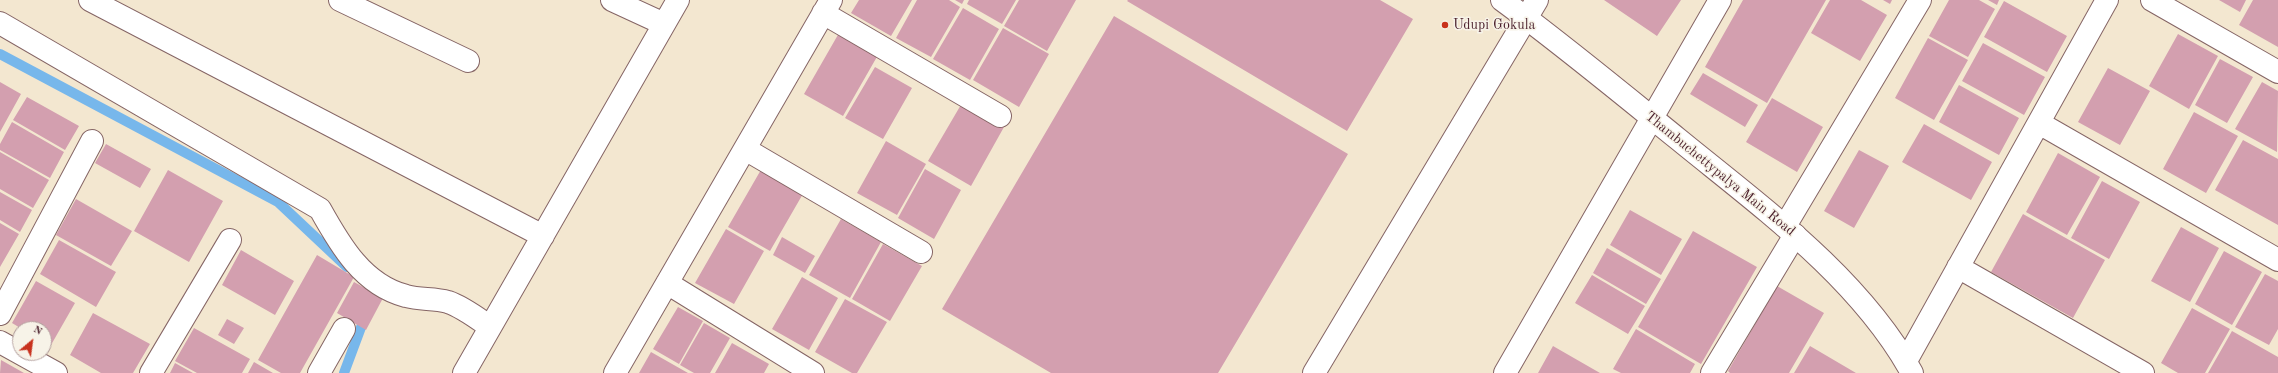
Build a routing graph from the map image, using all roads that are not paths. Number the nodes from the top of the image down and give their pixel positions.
1 (90, 0) edge
2 (340, 0) edge
3 (612, 0) edge
4 (678, 0) edge
5 (1502, 0) edge
6 (1720, 0) edge
7 (1920, 0) edge
8 (2107, 0) edge
9 (2152, 0) edge
10 (827, 7) edge
11 (1532, 9) edge
12 (0, 23) edge
13 (664, 24) junction
14 (468, 61) dead end
15 (2278, 72) edge
16 (1000, 116) dead end
17 (1651, 118) junction
18 (2038, 123) junction
19 (92, 141) dead end
20 (745, 149) junction
21 (1790, 230) junction
22 (543, 236) junction
23 (230, 240) dead end
24 (921, 252) dead end
25 (2278, 260) edge
26 (1958, 267) junction
27 (667, 283) junction
28 (0, 314) edge
29 (490, 327) junction
30 (344, 329) dead end
31 (0, 342) edge
32 (1909, 367) edge
33 (56, 373) edge
34 (151, 373) edge
35 (319, 373) edge
36 (464, 373) edge
37 (615, 373) edge
38 (813, 373) edge
39 (1314, 373) edge
40 (1505, 373) edge
41 (1712, 373) edge
42 (2143, 373) edge

1 - 22 street
2 - 14 street
3 - 13 street
4 - 13 street
5 - 11 street, Thambuchettypalya Main Road
6 - 17 street
7 - 21 street
8 - 18 street
9 - 15 street
10 - 16 street
10 - 20 street
11 - 17 street, Thambuchettypalya Main Road
11 - 39 street
12 - 29 street
13 - 22 street
17 - 21 street, Thambuchettypalya Main Road
17 - 40 street
18 - 25 street
18 - 26 street
19 - 28 street
20 - 24 street
20 - 27 street
21 - 32 street, Thambuchettypalya Main Road
21 - 41 street
22 - 29 street
23 - 34 street
26 - 32 street
26 - 42 street
27 - 37 street
27 - 38 street
29 - 36 street
30 - 35 street
31 - 33 street

